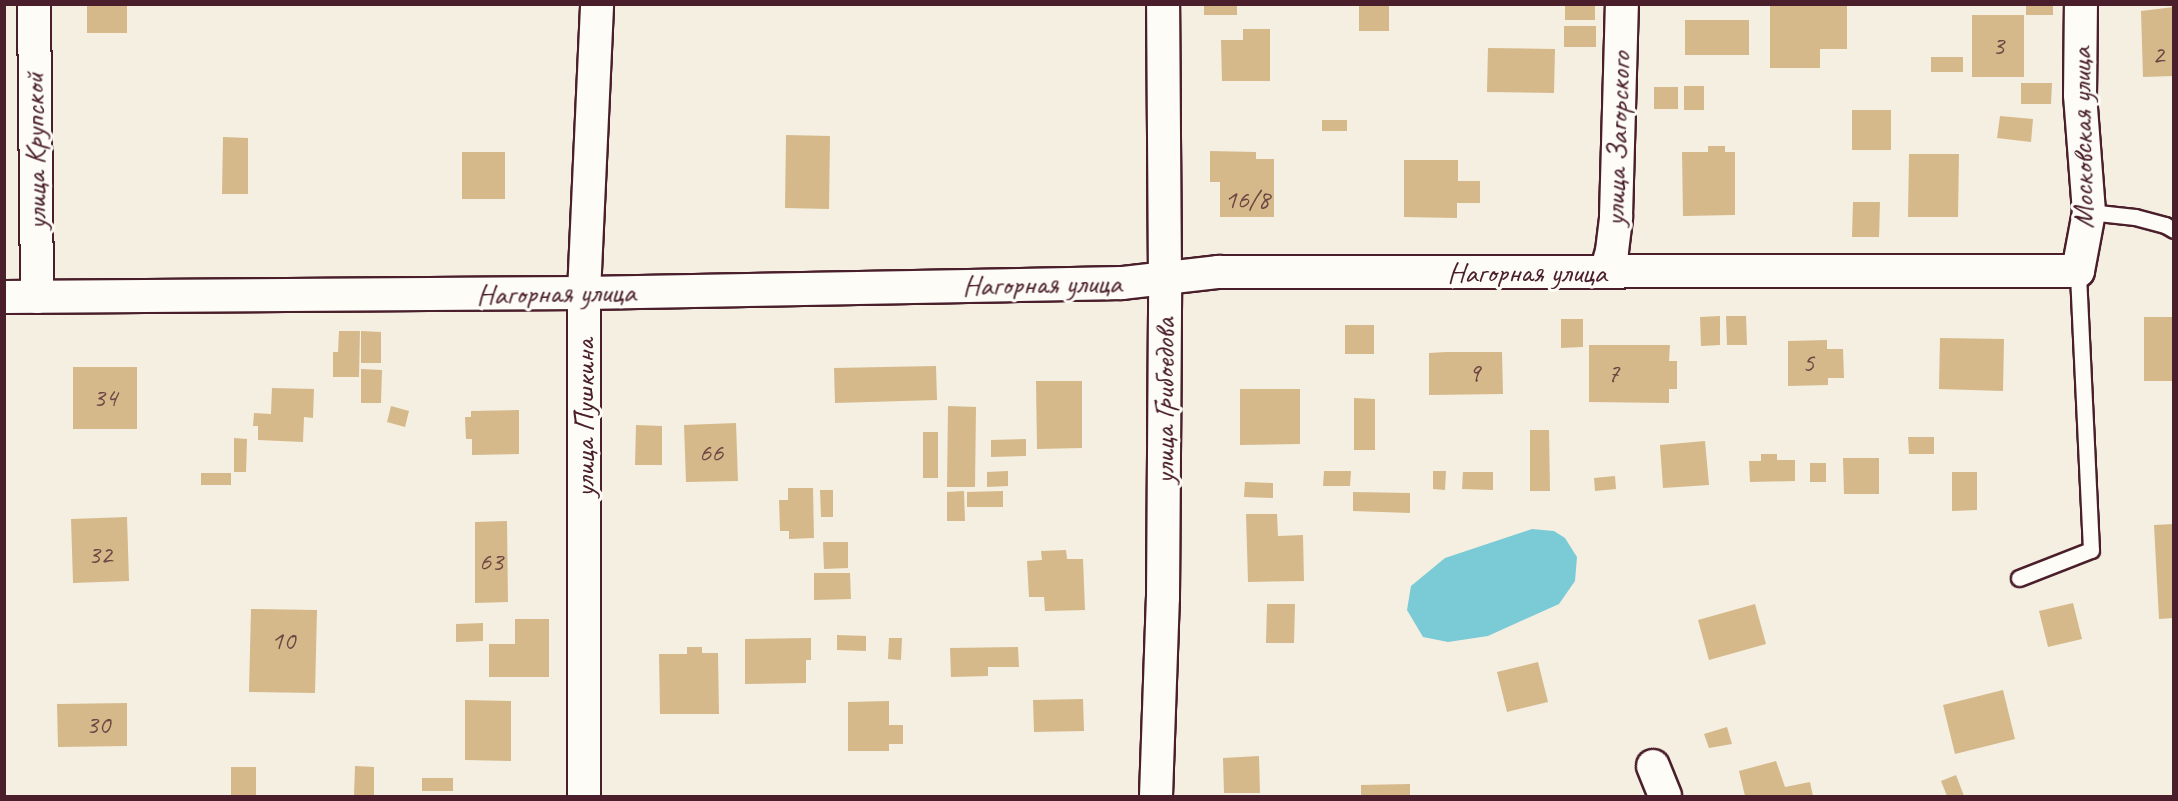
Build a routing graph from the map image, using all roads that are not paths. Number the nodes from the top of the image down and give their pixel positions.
1 (34, 4) edge
2 (597, 4) edge
3 (1163, 4) edge
4 (1622, 4) edge
5 (2081, 4) edge
6 (2089, 212) junction
7 (2174, 230) edge
8 (2078, 271) junction
9 (1606, 272) junction
10 (1165, 279) junction
11 (585, 293) junction
12 (4, 297) edge
13 (37, 297) junction
14 (2019, 578) dead end
15 (1653, 766) dead end
16 (584, 796) edge
17 (1156, 796) edge
18 (1665, 796) edge

1 - 13 street, улица Крупской
2 - 11 street, улица Пушкина
3 - 10 street, улица Грибоедова
4 - 9 street, улица Загорского
5 - 6 street, Московская улица
6 - 7 lane
6 - 8 street, Московская улица
8 - 9 street, Нагорная улица
8 - 14 lane
9 - 10 street, Нагорная улица
10 - 11 street, Нагорная улица
10 - 17 street, улица Грибоедова
11 - 13 street, Нагорная улица
11 - 16 street, улица Пушкина
12 - 13 street, Нагорная улица
15 - 18 street

